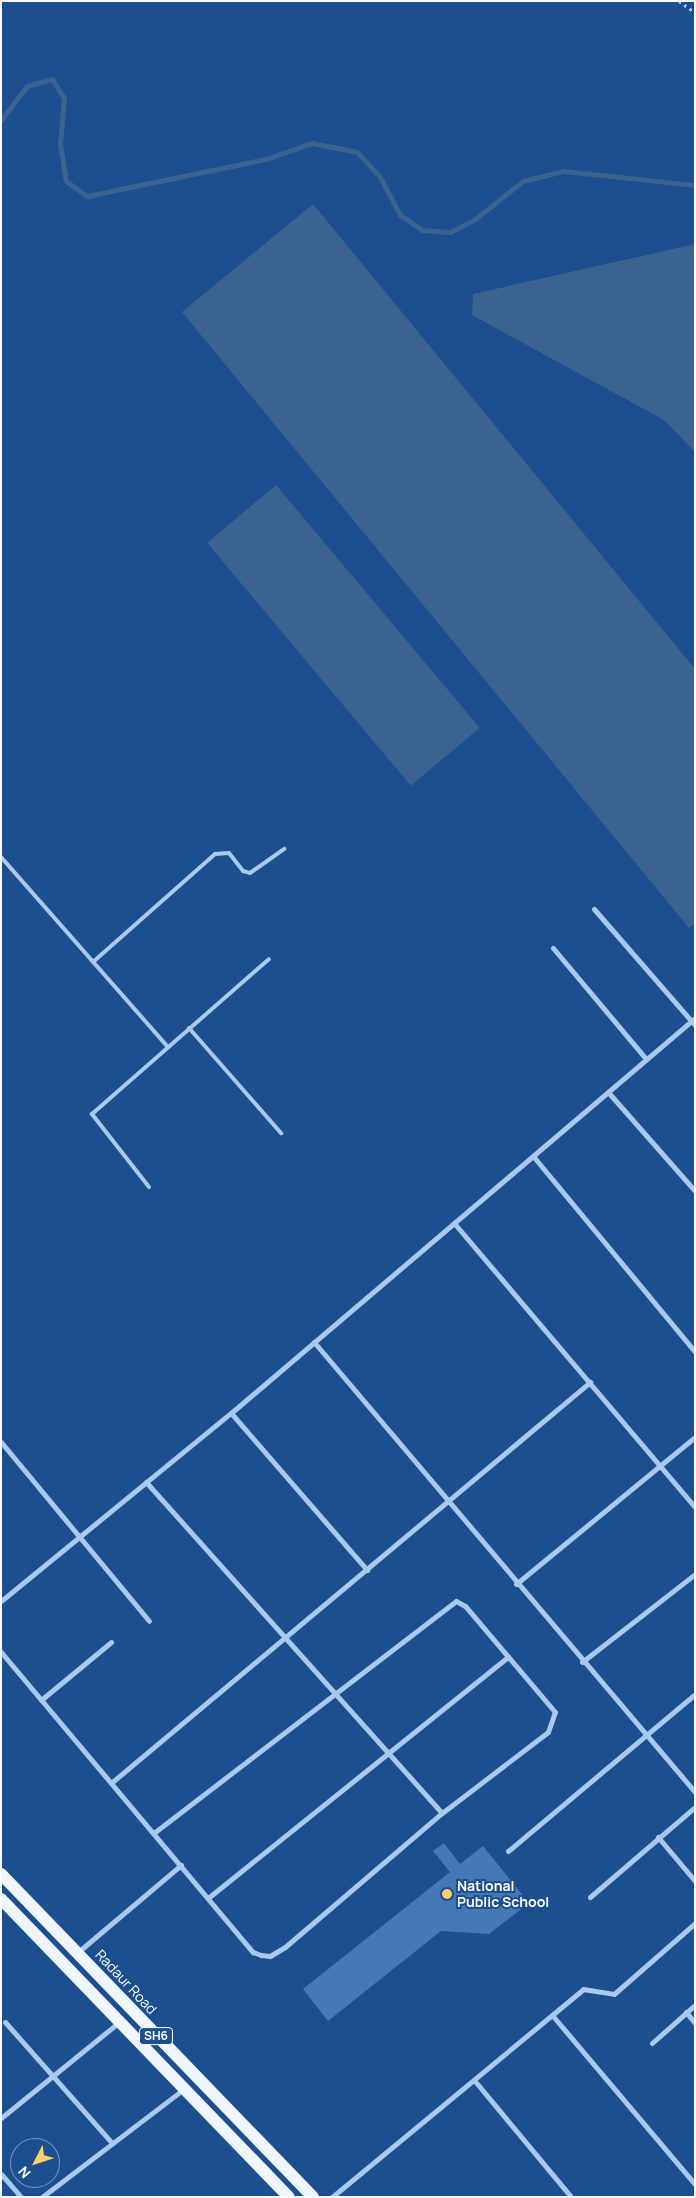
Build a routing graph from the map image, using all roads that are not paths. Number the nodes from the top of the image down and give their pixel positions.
1 (284, 849) dead end
2 (1, 857) edge
3 (594, 909) dead end
4 (553, 948) dead end
5 (269, 959) dead end
6 (93, 962) junction
7 (694, 1021) edge
8 (189, 1028) junction
9 (168, 1047) junction
10 (646, 1059) junction
11 (608, 1092) junction
12 (280, 1132) dead end
13 (534, 1156) junction
14 (149, 1187) dead end
15 (695, 1191) edge
16 (454, 1223) junction
17 (314, 1342) junction
18 (695, 1352) edge
19 (590, 1382) junction
20 (230, 1413) junction
21 (695, 1437) edge
22 (1, 1442) edge
23 (660, 1466) junction
24 (146, 1482) junction
25 (448, 1503) junction
26 (695, 1506) edge
27 (81, 1536) junction
28 (367, 1570) junction
29 (695, 1574) edge
30 (516, 1584) junction
31 (2, 1598) edge
32 (149, 1621) dead end
33 (288, 1637) junction
34 (111, 1642) dead end
35 (1, 1652) edge
36 (506, 1658) junction
37 (582, 1662) junction
38 (333, 1692) junction
39 (695, 1694) edge
40 (41, 1700) junction
41 (643, 1734) junction
42 (388, 1752) junction
43 (111, 1782) junction
44 (695, 1792) edge
45 (695, 1806) edge
46 (442, 1813) junction
47 (154, 1833) junction
48 (658, 1837) junction
49 (508, 1851) dead end
50 (181, 1865) junction
51 (1, 1874) edge
52 (695, 1880) edge
53 (590, 1897) dead end
54 (1, 1898) edge
55 (208, 1898) junction
56 (695, 1923) edge
57 (78, 1952) junction
58 (695, 2005) edge
59 (686, 2012) junction
60 (552, 2015) junction
61 (5, 2022) dead end
62 (118, 2022) junction
63 (695, 2023) edge
64 (652, 2043) dead end
65 (54, 2075) junction
66 (474, 2080) junction
67 (184, 2088) junction
68 (1, 2118) edge
69 (112, 2142) junction
70 (1, 2174) edge
71 (695, 2184) edge
72 (21, 2197) edge
73 (42, 2197) edge
74 (290, 2197) edge
75 (313, 2197) edge
76 (332, 2197) edge
77 (571, 2197) edge

1 - 6 lane
2 - 6 lane
3 - 7 street
4 - 10 street
5 - 8 lane
6 - 9 lane
7 - 10 street
8 - 9 lane
8 - 12 lane
9 - 14 lane
10 - 11 street
11 - 13 street
11 - 15 street
13 - 16 street
13 - 18 street
16 - 17 street
16 - 19 street
17 - 20 street
17 - 25 street
19 - 23 street
19 - 25 street
20 - 24 street
20 - 28 street
21 - 23 street
22 - 27 street
23 - 26 street
23 - 30 street
24 - 27 street
24 - 33 street
25 - 28 street
25 - 30 street
27 - 31 street
27 - 32 street
28 - 33 street
29 - 37 street
30 - 37 street
33 - 38 street
33 - 43 street
34 - 40 street
35 - 40 street
36 - 38 street
36 - 42 street
36 - 46 street
37 - 41 street
38 - 42 street
38 - 47 street
39 - 41 street
40 - 43 street
41 - 44 street
41 - 49 street
42 - 46 street
42 - 55 street
43 - 47 street
45 - 48 street
46 - 55 street
47 - 50 street
48 - 52 street
48 - 53 street
50 - 55 street
50 - 57 street
51 - 57 main road, Radaur Road / SH6
54 - 62 main road, SH6
56 - 60 street
57 - 75 main road, Radaur Road / SH6
58 - 59 street
59 - 63 street
59 - 64 street
60 - 66 street
60 - 71 street
61 - 65 street
62 - 65 street
62 - 67 main road, SH6
65 - 68 street
65 - 69 street
66 - 76 street
66 - 77 street
67 - 69 street
67 - 74 main road, SH6
69 - 73 street
70 - 72 street

